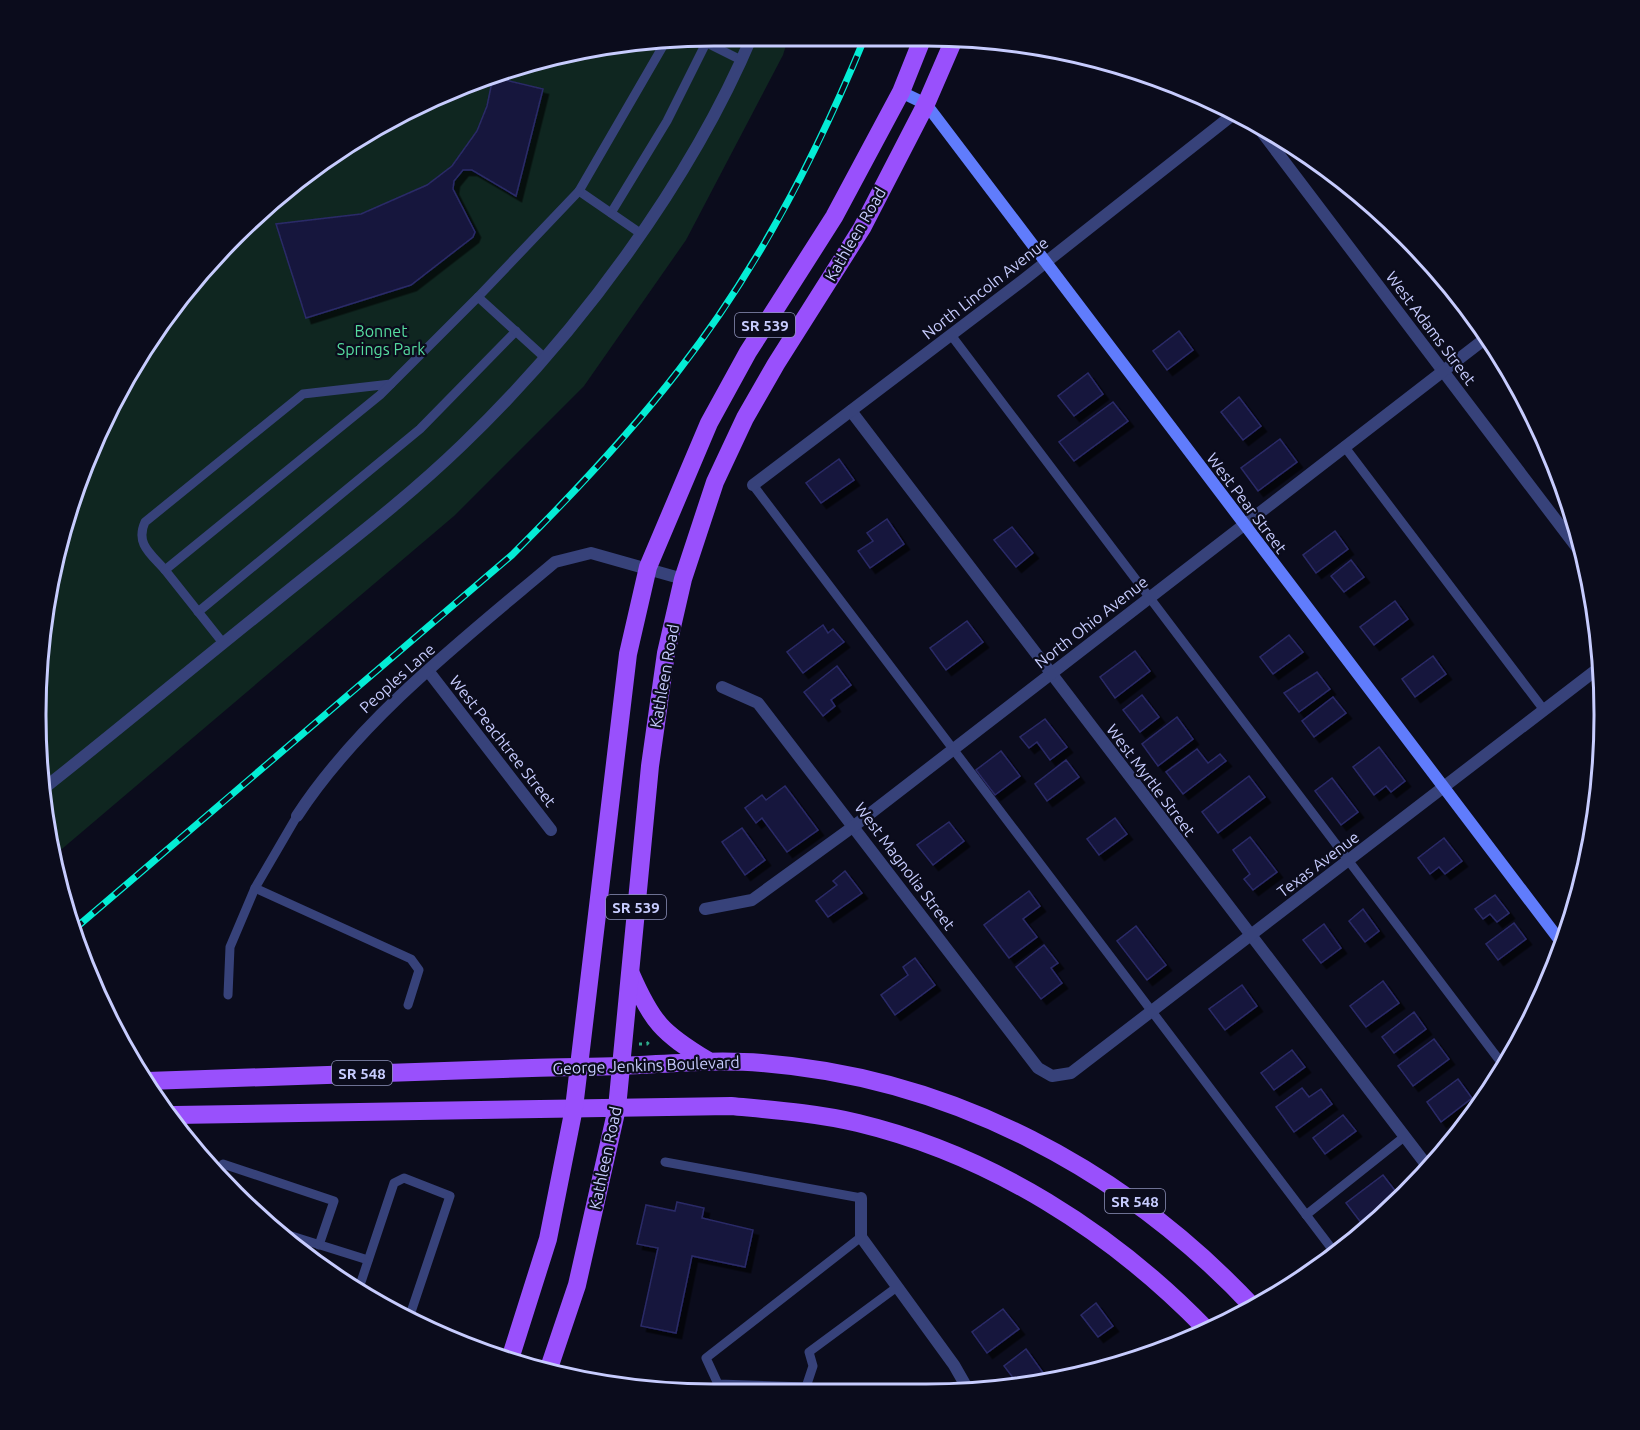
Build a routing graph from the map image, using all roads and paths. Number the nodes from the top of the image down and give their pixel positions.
1 (712, 46) edge
2 (747, 46) edge
3 (919, 46) edge
4 (700, 47) edge
5 (951, 47) edge
6 (661, 49) edge
7 (741, 60) junction
8 (901, 92) junction
9 (926, 104) junction
10 (1228, 119) edge
11 (1270, 143) edge
12 (579, 191) junction
13 (610, 213) junction
14 (640, 233) junction
15 (1046, 261) junction
16 (478, 297) junction
17 (516, 331) junction
18 (951, 335) junction
19 (1480, 343) edge
20 (544, 357) junction
21 (1442, 371) junction
22 (391, 384) junction
23 (851, 411) junction
24 (1344, 446) junction
25 (753, 485) joint
26 (1243, 525) junction
27 (1570, 538) edge
28 (648, 567) junction
29 (165, 570) junction
30 (683, 579) junction
31 (1149, 598) junction
32 (198, 612) junction
33 (223, 643) junction
34 (429, 672) junction
35 (1592, 673) edge
36 (1050, 675) junction
37 (722, 687) dead end
38 (1544, 710) junction
39 (952, 750) junction
40 (50, 783) edge
41 (1444, 787) junction
42 (297, 816) joint
43 (854, 825) junction
44 (551, 830) dead end
45 (1349, 861) junction
46 (255, 888) junction
47 (705, 909) dead end
48 (1556, 935) edge
49 (1250, 937) junction
50 (630, 973) junction
51 (228, 995) dead end
52 (408, 1005) dead end
53 (1151, 1012) junction
54 (639, 1044) dead end
55 (647, 1044) dead end
56 (1498, 1059) edge
57 (707, 1060) junction
58 (578, 1066) junction
59 (620, 1066) junction
60 (1052, 1076) joint
61 (155, 1080) edge
62 (574, 1108) junction
63 (617, 1108) junction
64 (180, 1115) edge
65 (1404, 1137) junction
66 (1423, 1161) edge
67 (665, 1162) dead end
68 (222, 1167) edge
69 (861, 1198) joint
70 (1306, 1215) junction
71 (861, 1237) junction
72 (300, 1239) edge
73 (319, 1245) junction
74 (1330, 1246) edge
75 (368, 1260) junction
76 (361, 1282) edge
77 (897, 1287) junction
78 (1247, 1301) edge
79 (411, 1311) edge
80 (1201, 1324) edge
81 (512, 1352) edge
82 (551, 1363) edge
83 (964, 1382) edge
84 (718, 1384) edge
85 (807, 1384) edge

1 - 7 lane
2 - 7 street
3 - 8 main road, Kathleen Road / SR 539
4 - 13 lane
5 - 9 main road, Kathleen Road / SR 539
6 - 12 lane
7 - 14 street
8 - 9 street, West Pear Street
8 - 28 main road, Kathleen Road / SR 539
9 - 15 street, West Pear Street
9 - 30 main road, Kathleen Road / SR 539
10 - 15 street, North Lincoln Avenue
11 - 21 street, West Adams Street
12 - 13 lane
12 - 16 lane
13 - 14 lane
14 - 20 street
15 - 18 street, North Lincoln Avenue
15 - 26 street, West Pear Street
16 - 17 lane
16 - 22 lane
17 - 20 lane
17 - 32 lane
18 - 23 street, North Lincoln Avenue
18 - 31 lane
19 - 21 street, North Ohio Avenue
20 - 33 street
21 - 24 street, North Ohio Avenue
21 - 27 street, West Adams Street
22 - 29 lane
22 - 29 lane
23 - 25 street, North Lincoln Avenue
23 - 36 street, West Myrtle Street
24 - 26 street, North Ohio Avenue
24 - 38 lane
25 - 39 lane
26 - 31 street, North Ohio Avenue
26 - 41 street, West Pear Street
28 - 30 street, Peoples Lane
28 - 34 street, Peoples Lane
28 - 58 main road, Kathleen Road / SR 539
29 - 32 lane
30 - 50 main road, Kathleen Road / SR 539
31 - 36 street, North Ohio Avenue
31 - 45 lane
32 - 33 lane
33 - 40 street
34 - 42 street, Peoples Lane
34 - 44 street, West Peachtree Street
35 - 38 street, Texas Avenue
36 - 39 street, North Ohio Avenue
36 - 49 street, West Myrtle Street
37 - 43 street, West Magnolia Street
38 - 41 street, Texas Avenue
39 - 43 street, North Ohio Avenue
39 - 53 lane
41 - 45 street, Texas Avenue
41 - 48 street, West Pear Street
42 - 46 lane, Peoples Lane
43 - 47 street, North Ohio Avenue
43 - 60 street, West Magnolia Street
45 - 49 street, Texas Avenue
45 - 56 lane
46 - 51 lane, Peoples Lane
46 - 52 lane
49 - 53 street, Texas Avenue
49 - 65 street, West Myrtle Street
50 - 57 main road
50 - 59 main road, Kathleen Road / SR 539
53 - 60 street, Texas Avenue
53 - 70 lane
54 - 55 path
57 - 59 main road, George Jenkins Boulevard / SR 548
57 - 78 main road, George Jenkins Boulevard / SR 548
58 - 59 main road, George Jenkins Boulevard / SR 548
58 - 61 main road, George Jenkins Boulevard / SR 548
58 - 62 main road, Kathleen Road / SR 539
59 - 63 main road, Kathleen Road / SR 539
62 - 63 main road, SR 548
62 - 64 main road, SR 548
62 - 81 main road, Kathleen Road / SR 539
63 - 80 main road, SR 548
63 - 82 main road, Kathleen Road / SR 539
65 - 66 street, West Myrtle Street
65 - 70 lane
67 - 69 lane
68 - 73 lane
69 - 71 street
70 - 74 lane
71 - 77 street
71 - 84 lane
72 - 73 lane
73 - 75 lane
75 - 76 lane
75 - 79 lane
77 - 83 street
77 - 85 lane

